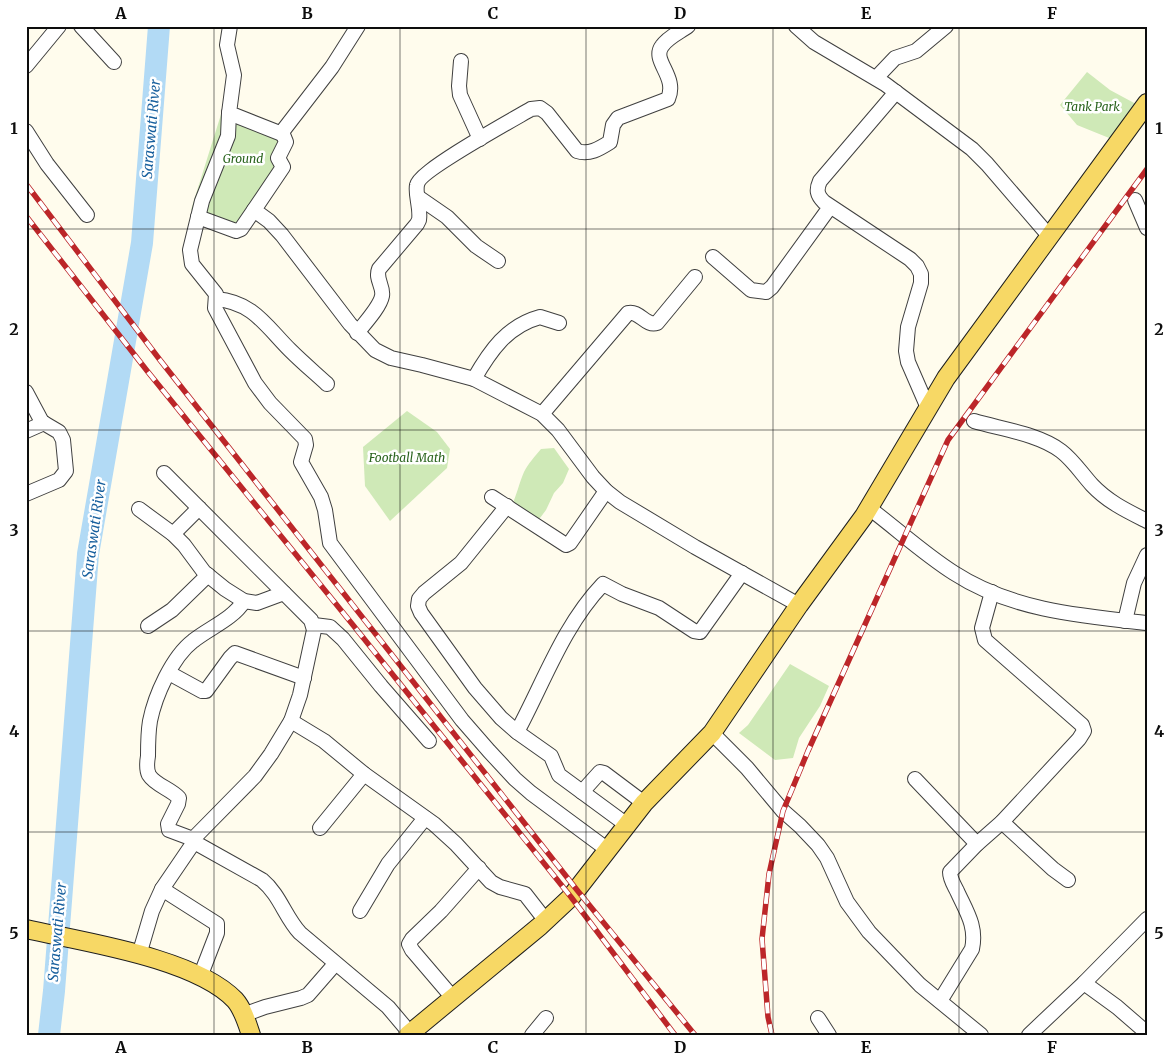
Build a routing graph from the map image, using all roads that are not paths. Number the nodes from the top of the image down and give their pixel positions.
1 (59, 26) edge
2 (81, 26) edge
3 (230, 26) edge
4 (358, 26) edge
5 (688, 26) edge
6 (796, 26) edge
7 (946, 26) edge
8 (114, 62) dead end
9 (461, 62) dead end
10 (26, 66) edge
11 (876, 78) junction
12 (896, 92) junction
13 (1147, 103) edge
14 (229, 113) junction
15 (26, 131) edge
16 (282, 134) junction
17 (480, 139) junction
18 (418, 197) junction
19 (1135, 200) dead end
20 (830, 207) junction
21 (254, 210) junction
22 (88, 215) dead end
23 (198, 217) junction
24 (1147, 228) edge
25 (1050, 237) junction
26 (713, 257) dead end
27 (498, 261) dead end
28 (695, 277) dead end
29 (216, 299) junction
30 (558, 323) dead end
31 (358, 333) junction
32 (474, 379) junction
33 (327, 384) dead end
34 (26, 392) edge
35 (928, 408) junction
36 (542, 414) junction
37 (974, 421) dead end
38 (44, 423) junction
39 (26, 432) edge
40 (164, 473) dead end
41 (606, 491) junction
42 (26, 494) edge
43 (492, 497) dead end
44 (507, 506) junction
45 (199, 508) junction
46 (869, 508) junction
47 (139, 509) dead end
48 (1147, 521) edge
49 (173, 534) junction
50 (1147, 555) edge
51 (742, 573) junction
52 (208, 575) junction
53 (992, 592) junction
54 (284, 593) junction
55 (244, 601) junction
56 (799, 605) junction
57 (1125, 621) junction
58 (1147, 623) edge
59 (314, 625) junction
60 (148, 626) dead end
61 (169, 673) junction
62 (304, 678) junction
63 (291, 721) junction
64 (517, 732) junction
65 (712, 733) junction
66 (429, 741) dead end
67 (364, 774) junction
68 (915, 779) dead end
69 (582, 792) junction
70 (644, 803) junction
71 (425, 818) junction
72 (1002, 822) junction
73 (627, 825) junction
74 (320, 828) dead end
75 (194, 840) junction
76 (978, 844) junction
77 (608, 850) junction
78 (479, 868) junction
79 (1068, 880) dead end
80 (162, 889) junction
81 (360, 911) dead end
82 (1147, 919) edge
83 (546, 921) junction
84 (26, 929) edge
85 (139, 955) junction
86 (335, 964) junction
87 (200, 977) junction
88 (1084, 983) junction
89 (453, 998) junction
90 (940, 1001) junction
91 (244, 1015) junction
92 (546, 1018) dead end
93 (818, 1018) dead end
94 (1147, 1033) edge
95 (409, 1034) edge
96 (251, 1035) edge
97 (532, 1035) edge
98 (829, 1035) edge
99 (981, 1035) edge
100 (1029, 1035) edge

1 - 10 street
2 - 8 street
3 - 14 street
4 - 16 street
5 - 17 street
6 - 11 street
7 - 11 street
9 - 17 street
11 - 12 street
12 - 20 street
12 - 25 street
13 - 25 main road
14 - 16 street
14 - 23 street
15 - 22 street
16 - 21 street
17 - 18 street
18 - 27 street
18 - 31 street
19 - 24 street
20 - 26 street
20 - 35 street
21 - 23 street
21 - 31 street
23 - 29 street
25 - 35 main road
28 - 36 street
29 - 33 street
29 - 77 street
30 - 32 street
31 - 32 street
32 - 36 street
34 - 38 street
35 - 46 main road
36 - 41 street
37 - 48 street
38 - 39 street
38 - 42 street
40 - 45 street
41 - 44 street
41 - 51 street
43 - 44 street
44 - 64 street
45 - 49 street
45 - 54 street
46 - 53 street
46 - 56 main road
47 - 49 street
49 - 52 street
50 - 57 street
51 - 56 street
51 - 64 street
52 - 55 street
52 - 60 street
53 - 57 street
53 - 72 street
54 - 55 street
54 - 59 street
55 - 61 street
56 - 65 main road
57 - 58 street
59 - 62 street
59 - 66 street
61 - 62 street
61 - 75 street
62 - 63 street
63 - 67 street
63 - 75 street
64 - 69 street
65 - 70 main road
65 - 90 street
67 - 71 street
67 - 74 street
68 - 76 street
69 - 70 street
69 - 73 street
70 - 73 main road
71 - 78 street
71 - 81 street
72 - 76 street
72 - 79 street
73 - 77 main road
75 - 80 street
75 - 86 street
76 - 90 street
77 - 83 main road
78 - 83 street
78 - 89 street
80 - 85 street
80 - 87 street
82 - 88 street
83 - 89 main road
84 - 85 main road
85 - 87 main road
86 - 91 street
86 - 95 street
87 - 91 main road
88 - 94 street
88 - 100 street
89 - 95 main road
90 - 99 street
91 - 96 main road
92 - 97 street
93 - 98 street

